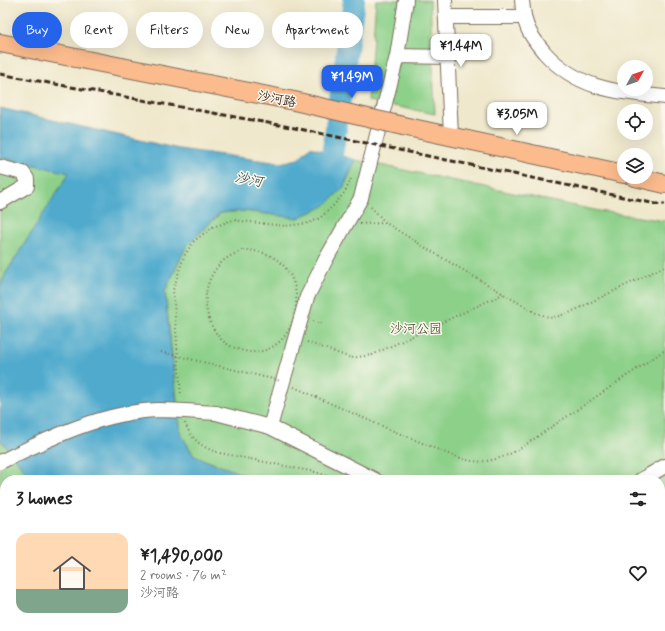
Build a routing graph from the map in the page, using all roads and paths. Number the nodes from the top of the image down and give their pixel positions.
1 (406, 0) edge
2 (445, 0) edge
3 (522, 0) edge
4 (446, 17) junction
5 (523, 17) junction
6 (0, 43) edge
7 (398, 56) junction
8 (448, 57) junction
9 (665, 97) edge
10 (451, 136) junction
11 (0, 167) edge
12 (617, 172) edge
13 (352, 178) dead end
14 (653, 181) edge
15 (665, 184) edge
16 (361, 198) junction
17 (0, 202) edge
18 (386, 223) junction
19 (346, 227) junction
20 (254, 250) joint
21 (665, 266) edge
22 (503, 294) junction
23 (295, 338) junction
24 (665, 350) edge
25 (161, 352) dead end
26 (282, 381) junction
27 (181, 400) dead end
28 (184, 422) dead end
29 (270, 427) junction
30 (0, 462) edge
31 (665, 466) edge
32 (324, 475) edge
33 (365, 475) edge
34 (650, 475) edge

1 - 7 street
2 - 4 street
3 - 5 street
4 - 5 street
4 - 8 street
5 - 9 street
6 - 10 main road, 沙河路, bridge
7 - 8 street
7 - 16 street
8 - 10 street
10 - 12 main road, 沙河路
11 - 17 street
13 - 27 path
14 - 15 main road
16 - 18 path
16 - 19 street
18 - 19 path
18 - 22 path
19 - 23 street
20 - 20 path
21 - 22 path
22 - 23 path
23 - 26 street
24 - 26 path
25 - 26 path, bridge
26 - 29 street
28 - 32 path
29 - 30 street, bridge
29 - 33 street
31 - 34 street

